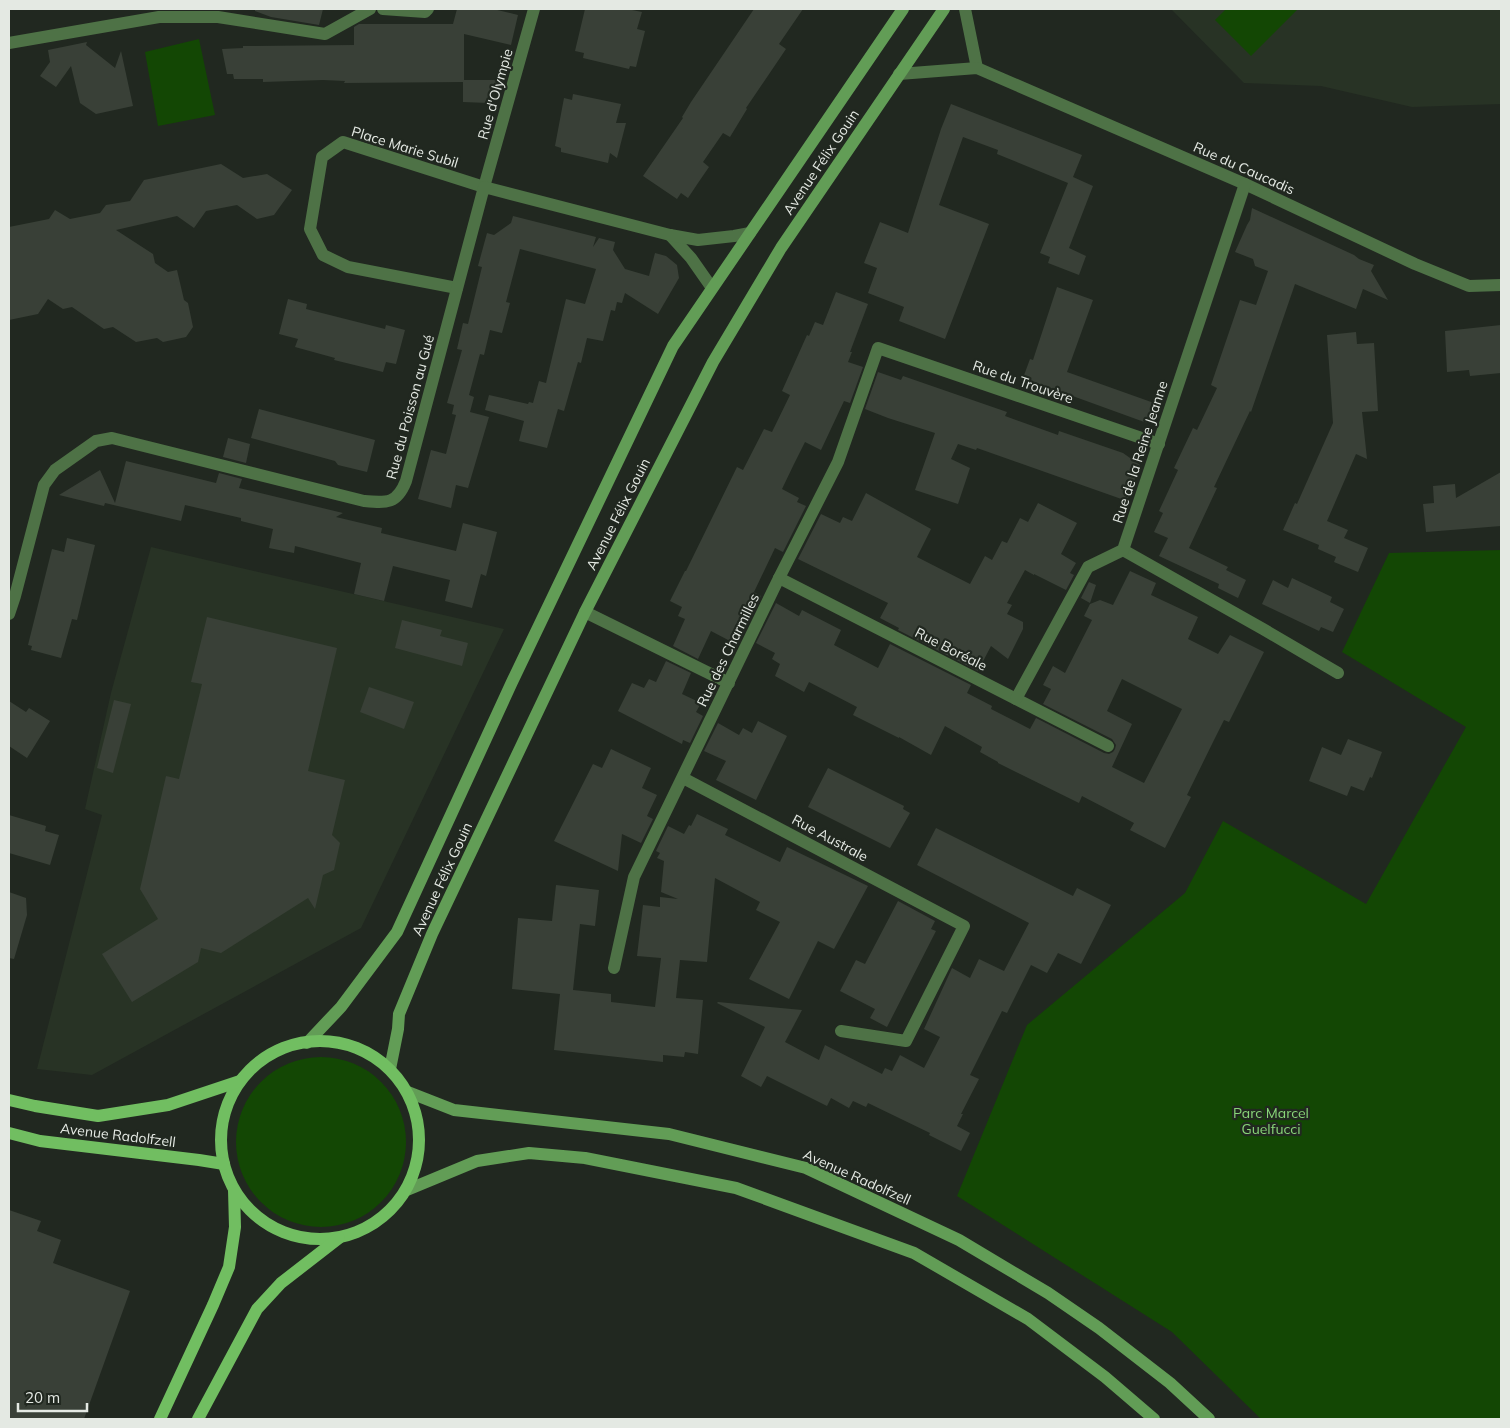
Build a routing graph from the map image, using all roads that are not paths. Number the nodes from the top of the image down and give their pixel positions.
1 (136, 9) edge
2 (370, 9) edge
3 (383, 9) edge
4 (428, 9) edge
5 (531, 9) edge
6 (903, 9) edge
7 (944, 9) edge
8 (965, 9) edge
9 (129, 22) junction
10 (9, 43) edge
11 (977, 68) junction
12 (899, 74) junction
13 (1245, 184) junction
14 (484, 188) junction
15 (750, 233) junction
16 (670, 235) junction
17 (1501, 285) edge
18 (457, 288) junction
19 (712, 288) junction
20 (878, 348) joint
21 (1159, 444) junction
22 (1123, 550) junction
23 (779, 578) junction
24 (585, 612) junction
25 (9, 614) edge
26 (1338, 673) dead end
27 (729, 683) junction
28 (1016, 699) junction
29 (1108, 746) dead end
30 (683, 778) junction
31 (614, 968) dead end
32 (841, 1031) dead end
33 (307, 1043) junction
34 (390, 1069) junction
35 (240, 1080) junction
36 (408, 1092) junction
37 (9, 1100) edge
38 (9, 1133) edge
39 (224, 1164) junction
40 (234, 1190) junction
41 (407, 1190) junction
42 (339, 1238) junction
43 (160, 1419) edge
44 (198, 1419) edge
45 (1154, 1419) edge
46 (1209, 1419) edge

1 - 9 street
2 - 9 street
3 - 4 street
5 - 14 street, Rue d'Olympie
6 - 15 main road, Avenue Félix Gouin
7 - 12 main road, Avenue Félix Gouin
8 - 11 street
9 - 10 street
11 - 12 street, Rue du Caucadis
11 - 13 street, Rue du Caucadis
12 - 24 main road, Avenue Félix Gouin
13 - 17 street, Rue du Caucadis
13 - 21 street, Rue de la Reine Jeanne
14 - 16 street
14 - 18 street, Rue du Poisson au Gué
14 - 18 street, Place Marie Subil
15 - 16 street
15 - 19 main road, Avenue Félix Gouin
16 - 19 street
18 - 25 street, Rue du Poisson au Gué
19 - 33 main road, Avenue Félix Gouin
20 - 21 street, Rue du Trouvère
20 - 23 street, Rue des Charmilles
21 - 22 street, Rue de la Reine Jeanne
22 - 26 street
22 - 28 street
23 - 27 street, Rue des Charmilles
23 - 28 street, Rue Boréale
24 - 27 street
24 - 34 main road, Avenue Félix Gouin
27 - 30 street, Rue des Charmilles
28 - 29 street, Rue Boréale
30 - 31 street, Rue des Charmilles
30 - 32 street, Rue Australe
33 - 34 main road
33 - 35 main road
34 - 36 main road
35 - 37 main road, Avenue Radolfzell
35 - 39 main road
36 - 41 main road
36 - 46 main road, Avenue Radolfzell
38 - 39 main road, Avenue Radolfzell
39 - 40 main road
40 - 42 main road
40 - 43 main road
41 - 42 main road
41 - 45 main road
42 - 44 main road

